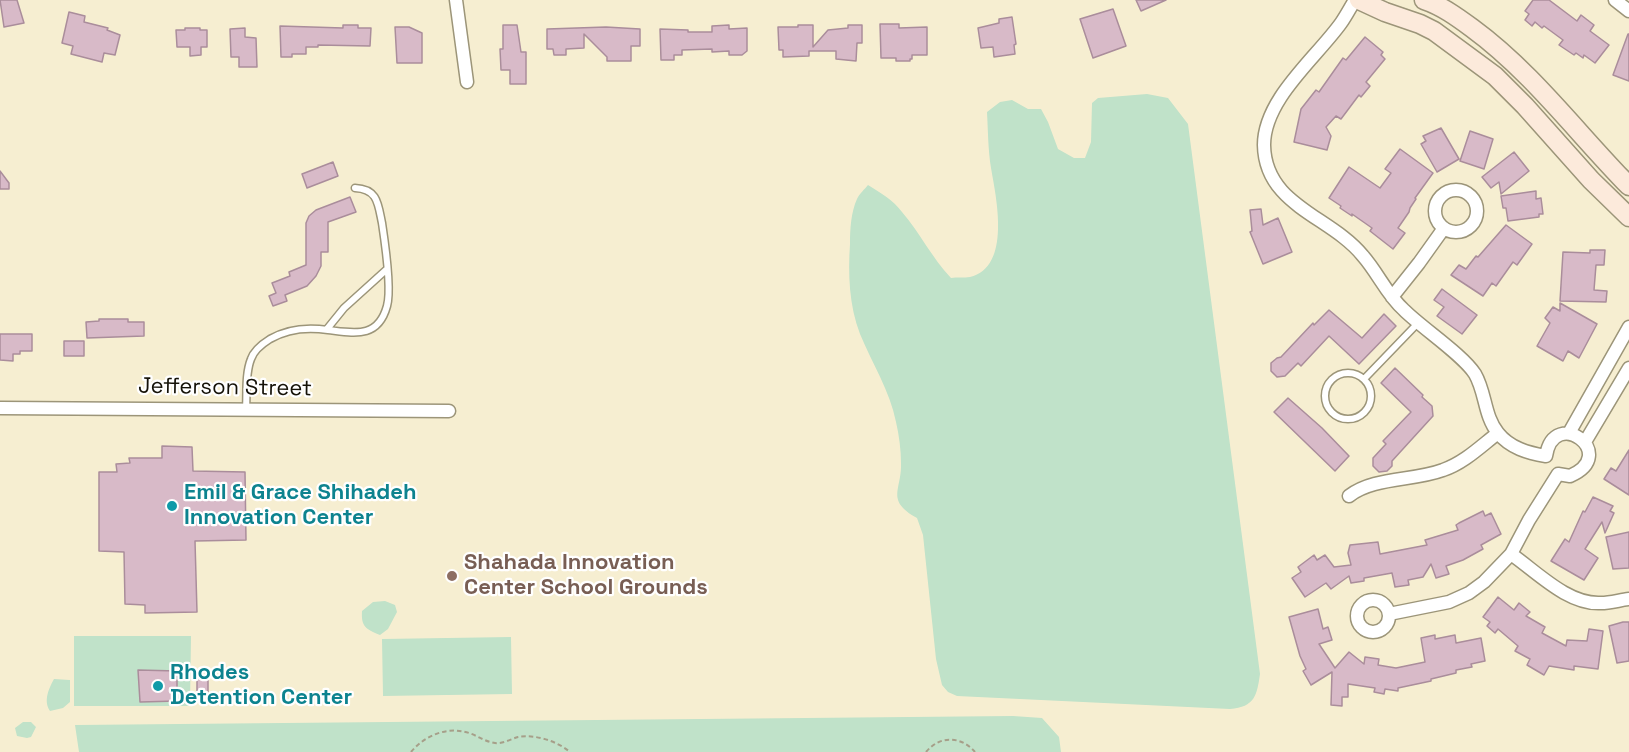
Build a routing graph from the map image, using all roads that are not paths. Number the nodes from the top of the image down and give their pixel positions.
1 (456, 0) edge
2 (1357, 0) edge
3 (1424, 0) edge
4 (467, 82) dead end
5 (1629, 186) edge
6 (355, 188) dead end
7 (1629, 217) edge
8 (1444, 228) dead end
9 (386, 270) junction
10 (1392, 297) junction
11 (1418, 323) junction
12 (1629, 327) edge
13 (327, 329) junction
14 (1629, 368) edge
15 (1364, 379) junction
16 (0, 408) edge
17 (246, 409) junction
18 (449, 411) dead end
19 (1498, 433) junction
20 (1569, 433) junction
21 (1585, 442) junction
22 (1546, 456) junction
23 (1558, 474) junction
24 (1349, 496) dead end
25 (1511, 554) junction
26 (1629, 599) edge
27 (1389, 614) dead end

1 - 4 street
2 - 7 main road
2 - 10 street
3 - 5 main road
6 - 9 lane
8 - 10 street
9 - 13 lane
9 - 13 lane
10 - 11 street
11 - 15 lane
11 - 19 street
12 - 20 street
13 - 17 lane
14 - 21 street
15 - 15 lane
16 - 17 street, Jefferson Street
17 - 18 street, Jefferson Street
19 - 22 street
19 - 24 street
20 - 21 street
20 - 22 street
21 - 23 street
22 - 23 street
23 - 25 street
25 - 26 street
25 - 27 street

